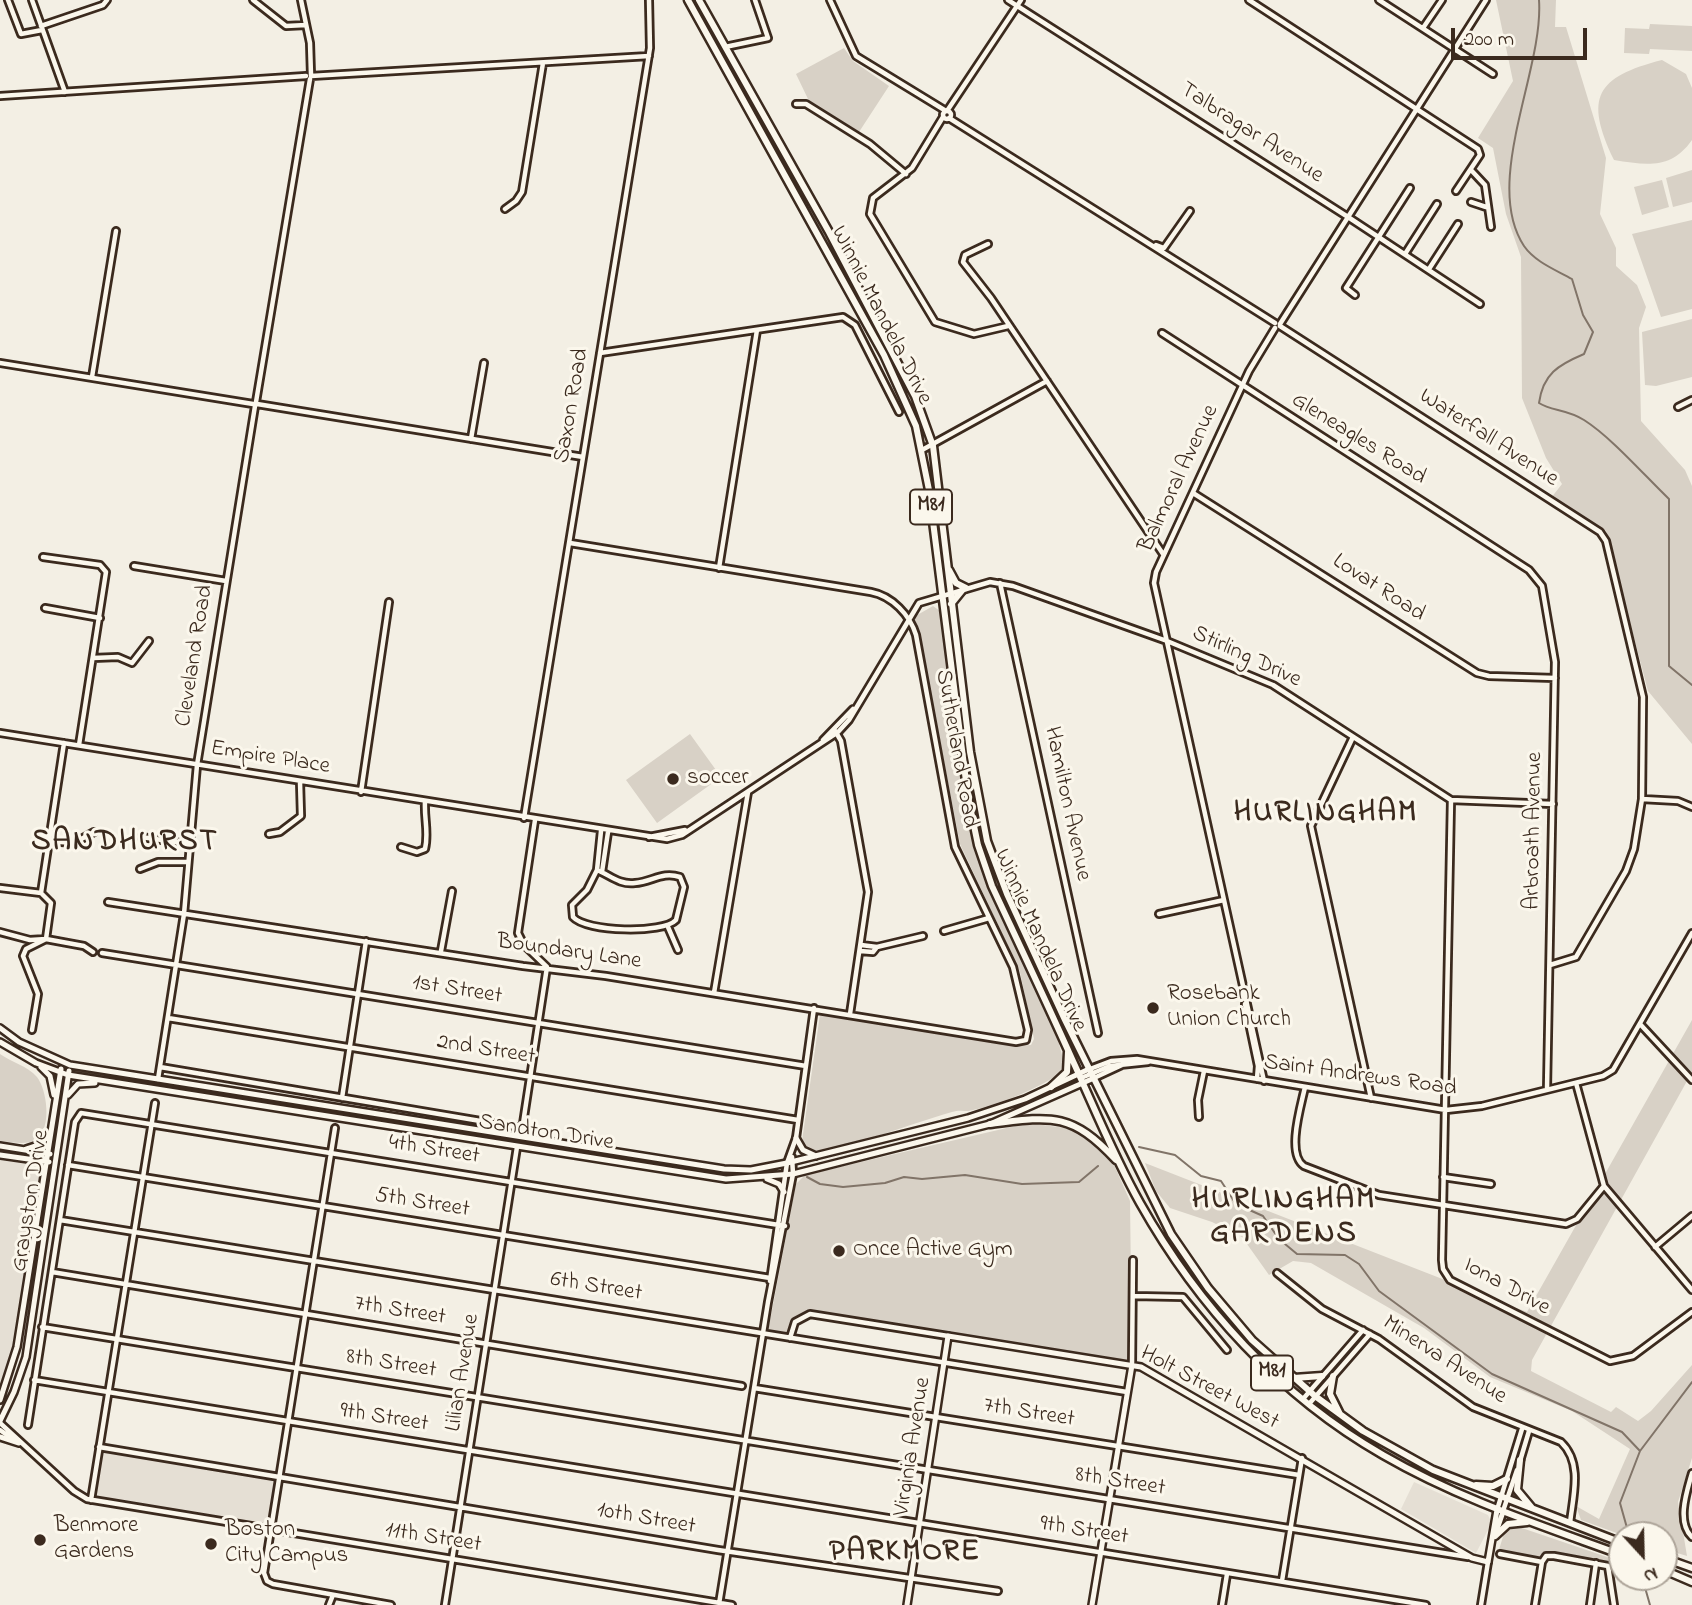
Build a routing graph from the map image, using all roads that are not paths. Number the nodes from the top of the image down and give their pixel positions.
1 (8, 0) edge
2 (32, 0) edge
3 (107, 0) edge
4 (253, 0) edge
5 (300, 0) edge
6 (649, 0) edge
7 (688, 0) edge
8 (699, 0) edge
9 (755, 0) edge
10 (830, 0) edge
11 (1008, 0) edge
12 (1021, 0) edge
13 (1249, 0) edge
14 (1379, 0) edge
15 (1442, 0) edge
16 (1486, 0) edge
17 (1017, 6) junction
18 (306, 25) junction
19 (41, 28) junction
20 (1423, 28) junction
21 (725, 47) junction
22 (1455, 48) junction
23 (649, 56) junction
24 (543, 62) junction
25 (1493, 74) dead end
26 (308, 77) junction
27 (65, 92) junction
28 (0, 96) edge
29 (796, 104) dead end
30 (1418, 108) junction
31 (947, 115) junction
32 (1471, 170) junction
33 (906, 174) junction
34 (1410, 188) dead end
35 (1456, 191) dead end
36 (1471, 202) dead end
37 (1437, 204) dead end
38 (1486, 206) junction
39 (505, 209) dead end
40 (1191, 211) dead end
41 (1349, 217) junction
42 (1458, 224) dead end
43 (1491, 227) dead end
44 (116, 231) dead end
45 (1378, 236) junction
46 (1141, 238) junction
47 (988, 244) dead end
48 (1405, 254) junction
49 (1429, 269) junction
50 (1355, 295) dead end
51 (1480, 304) dead end
52 (1008, 326) junction
53 (1277, 326) junction
54 (757, 330) junction
55 (1162, 333) dead end
56 (600, 353) junction
57 (0, 363) edge
58 (484, 363) dead end
59 (92, 377) junction
60 (1047, 381) junction
61 (1241, 386) junction
62 (1692, 400) edge
63 (255, 404) junction
64 (1678, 407) dead end
65 (899, 412) dead end
66 (471, 439) junction
67 (933, 446) junction
68 (922, 450) junction
69 (583, 457) junction
70 (1193, 493) junction
71 (570, 543) junction
72 (1164, 555) junction
73 (43, 557) dead end
74 (947, 565) junction
75 (134, 566) dead end
76 (719, 568) junction
77 (1536, 576) joint
78 (226, 581) junction
79 (1000, 583) junction
80 (965, 588) junction
81 (945, 593) junction
82 (390, 602) dead end
83 (951, 604) junction
84 (45, 608) dead end
85 (100, 618) junction
86 (907, 619) junction
87 (149, 641) dead end
88 (1167, 641) junction
89 (93, 658) junction
90 (1555, 678) junction
91 (836, 730) junction
92 (0, 733) edge
93 (1353, 737) junction
94 (64, 743) junction
95 (79, 745) junction
96 (197, 765) junction
97 (300, 782) junction
98 (748, 791) junction
99 (361, 792) junction
100 (1642, 799) junction
101 (1451, 800) junction
102 (425, 802) junction
103 (1553, 804) junction
104 (1692, 807) edge
105 (524, 818) junction
106 (535, 820) junction
107 (601, 831) junction
108 (94, 832) dead end
109 (608, 832) junction
110 (269, 834) dead end
111 (141, 838) dead end
112 (48, 841) junction
113 (190, 844) junction
114 (401, 848) dead end
115 (188, 862) junction
116 (139, 869) dead end
117 (599, 871) junction
118 (0, 888) edge
119 (452, 891) dead end
120 (41, 893) junction
121 (1224, 900) junction
122 (108, 902) dead end
123 (184, 914) junction
124 (1159, 914) dead end
125 (989, 918) junction
126 (668, 927) junction
127 (944, 931) dead end
128 (0, 932) edge
129 (1692, 933) edge
130 (923, 936) dead end
131 (46, 939) junction
132 (366, 941) junction
133 (860, 948) junction
134 (678, 950) dead end
135 (441, 951) junction
136 (530, 951) junction
137 (93, 952) dead end
138 (102, 953) dead end
139 (177, 964) junction
140 (1550, 965) junction
141 (523, 966) junction
142 (547, 967) junction
143 (358, 993) junction
144 (714, 993) junction
145 (814, 1008) junction
146 (850, 1014) junction
147 (168, 1017) junction
148 (538, 1022) junction
149 (1640, 1024) junction
150 (0, 1028) edge
151 (32, 1030) dead end
152 (1098, 1033) dead end
153 (1253, 1038) junction
154 (1025, 1041) joint
155 (0, 1042) edge
156 (349, 1046) junction
157 (1068, 1050) junction
158 (1149, 1062) junction
159 (36, 1063) junction
160 (63, 1063) junction
161 (70, 1065) junction
162 (806, 1066) junction
163 (160, 1068) junction
164 (1204, 1071) junction
165 (60, 1072) junction
166 (68, 1074) junction
167 (1091, 1074) junction
168 (531, 1075) junction
169 (1081, 1078) junction
170 (158, 1079) junction
171 (1257, 1079) junction
172 (1692, 1080) edge
173 (1264, 1081) junction
174 (1576, 1083) junction
175 (122, 1084) junction
176 (1051, 1087) junction
177 (1306, 1087) junction
178 (1548, 1089) junction
179 (342, 1098) junction
180 (1371, 1098) junction
181 (65, 1100) junction
182 (155, 1103) dead end
183 (1446, 1110) junction
184 (54, 1113) junction
185 (1199, 1118) dead end
186 (798, 1120) junction
187 (151, 1123) junction
188 (990, 1124) junction
189 (335, 1128) dead end
190 (522, 1128) junction
191 (52, 1132) junction
192 (520, 1138) junction
193 (796, 1138) junction
194 (0, 1146) edge
195 (517, 1147) junction
196 (19, 1150) junction
197 (332, 1152) junction
198 (48, 1154) junction
199 (0, 1155) edge
200 (57, 1155) junction
201 (817, 1156) junction
202 (791, 1161) junction
203 (47, 1162) junction
204 (55, 1164) junction
205 (1120, 1164) junction
206 (68, 1165) junction
207 (793, 1174) junction
208 (786, 1175) junction
209 (141, 1177) junction
210 (1443, 1177) junction
211 (764, 1178) junction
212 (512, 1182) junction
213 (1491, 1184) dead end
214 (1604, 1186) junction
215 (784, 1192) junction
216 (1443, 1205) junction
217 (323, 1206) junction
218 (1692, 1216) edge
219 (60, 1220) junction
220 (782, 1226) junction
221 (133, 1231) junction
222 (504, 1236) junction
223 (1655, 1247) junction
224 (1133, 1260) dead end
225 (314, 1261) junction
226 (52, 1272) junction
227 (1277, 1273) dead end
228 (769, 1278) junction
229 (125, 1285) junction
230 (771, 1285) junction
231 (496, 1289) junction
232 (1692, 1290) edge
233 (1134, 1296) junction
234 (1692, 1312) edge
235 (305, 1315) junction
236 (42, 1326) junction
237 (1363, 1330) junction
238 (1370, 1334) junction
239 (764, 1335) junction
240 (948, 1336) junction
241 (790, 1338) junction
242 (116, 1339) junction
243 (486, 1343) junction
244 (1227, 1350) dead end
245 (945, 1363) junction
246 (1132, 1365) junction
247 (297, 1368) junction
248 (1322, 1376) junction
249 (1333, 1376) junction
250 (1294, 1378) junction
251 (34, 1380) junction
252 (742, 1386) dead end
253 (754, 1388) junction
254 (106, 1392) junction
255 (1127, 1392) junction
256 (1312, 1394) junction
257 (479, 1397) junction
258 (1303, 1399) junction
259 (0, 1400) edge
260 (1309, 1404) junction
261 (1341, 1416) junction
262 (937, 1417) junction
263 (288, 1421) junction
264 (0, 1422) edge
265 (28, 1425) dead end
266 (1522, 1429) junction
267 (0, 1430) edge
268 (1529, 1432) junction
269 (0, 1437) edge
270 (746, 1441) junction
271 (21, 1444) junction
272 (1118, 1446) junction
273 (99, 1447) junction
274 (469, 1451) junction
275 (1302, 1458) junction
276 (1520, 1460) junction
277 (929, 1471) junction
278 (1692, 1473) edge
279 (281, 1475) junction
280 (1299, 1475) junction
281 (1447, 1476) junction
282 (1507, 1479) junction
283 (737, 1495) junction
284 (1504, 1498) junction
285 (1109, 1499) junction
286 (91, 1500) junction
287 (461, 1505) junction
288 (1500, 1511) junction
289 (1536, 1511) junction
290 (1533, 1522) junction
291 (920, 1523) junction
292 (1570, 1524) junction
293 (1291, 1529) junction
294 (272, 1530) junction
295 (1495, 1536) junction
296 (1608, 1537) edge
297 (1692, 1537) edge
298 (1608, 1550) edge
299 (728, 1551) junction
300 (1100, 1552) junction
301 (1500, 1554) dead end
302 (1472, 1558) junction
303 (453, 1560) junction
304 (1488, 1562) junction
305 (1542, 1562) junction
306 (1596, 1563) junction
307 (1227, 1574) junction
308 (911, 1578) junction
309 (1282, 1581) junction
310 (998, 1591) dead end
311 (332, 1595) junction
312 (719, 1604) edge
313 (329, 1605) edge
314 (391, 1605) edge
315 (445, 1605) edge
316 (732, 1605) edge
317 (907, 1605) edge
318 (1092, 1605) edge
319 (1222, 1605) edge
320 (1426, 1605) edge
321 (1481, 1605) edge
322 (1535, 1605) edge
323 (1590, 1605) edge
324 (1614, 1605) edge

1 - 19 street
2 - 19 street
3 - 19 street
4 - 18 street
5 - 18 street
6 - 23 street, Saxon Road
7 - 68 main road, Winnie Mandela Drive / M81
8 - 21 main road, Winnie Mandela Drive / M81
9 - 21 street
10 - 31 street, Waterfall Avenue
11 - 17 street, Talbragar Avenue
12 - 17 street
13 - 30 street
14 - 20 street
15 - 20 street
16 - 22 street, Balmoral Avenue
17 - 31 street
17 - 41 street, Talbragar Avenue
18 - 26 street, Cleveland Road
19 - 27 street
20 - 22 street
21 - 67 main road, Winnie Mandela Drive / M81
22 - 25 street
22 - 30 street, Balmoral Avenue
23 - 24 street
23 - 56 street, Saxon Road
24 - 26 street
24 - 39 street
26 - 27 street
26 - 63 street, Cleveland Road
27 - 28 street
29 - 33 street
30 - 32 street
30 - 41 street, Balmoral Avenue
31 - 33 street
31 - 46 street, Waterfall Avenue
32 - 35 street
32 - 38 street
33 - 52 street
34 - 45 street
36 - 38 street
37 - 48 street
38 - 43 street
40 - 46 street
41 - 45 street, Talbragar Avenue
41 - 53 street, Balmoral Avenue
42 - 49 street
44 - 59 street
45 - 48 street, Talbragar Avenue
45 - 50 street
46 - 53 street, Waterfall Avenue
47 - 52 street
48 - 49 street, Talbragar Avenue
49 - 51 street, Talbragar Avenue
52 - 60 street
53 - 61 street, Balmoral Avenue
53 - 100 street, Waterfall Avenue
54 - 56 street
54 - 65 street
54 - 76 street
55 - 61 street, Gleneagles Road
56 - 69 street, Saxon Road
57 - 59 street
58 - 66 street
59 - 63 street
60 - 67 street
60 - 72 street
61 - 70 street, Balmoral Avenue
61 - 77 street, Gleneagles Road
62 - 64 street
63 - 66 street
63 - 78 street, Cleveland Road
66 - 69 street
67 - 68 street
67 - 74 main road, Winnie Mandela Drive / M81
68 - 81 main road, Winnie Mandela Drive / M81
69 - 71 street, Saxon Road
70 - 72 street, Balmoral Avenue
70 - 90 street, Lovat Road
71 - 76 street
71 - 105 street, Saxon Road
72 - 88 street, Balmoral Avenue
73 - 85 street
74 - 80 main road
74 - 81 main road, Winnie Mandela Drive / M81
75 - 78 street
76 - 86 street
77 - 90 street, Arbroath Avenue
78 - 96 street, Cleveland Road
79 - 80 street, Stirling Drive
79 - 88 street, Stirling Drive
79 - 152 street, Hamilton Avenue
80 - 81 street, Stirling Drive
80 - 83 main road
81 - 83 main road, Winnie Mandela Drive / M81
81 - 86 street
81 - 157 main road, Winnie Mandela Drive / M81
82 - 99 street
83 - 167 main road, Winnie Mandela Drive / M81
84 - 85 street
85 - 89 street
86 - 91 street
86 - 125 street, Sutherland Road
87 - 89 street
88 - 93 street, Stirling Drive
88 - 121 street, Balmoral Avenue
89 - 95 street
90 - 103 street, Arbroath Avenue
91 - 98 street, Empire Place
91 - 133 street
92 - 94 street, Empire Place
93 - 101 street, Stirling Drive
93 - 180 street
94 - 95 street, Empire Place
94 - 112 street
95 - 96 street, Empire Place
96 - 97 street, Empire Place
96 - 113 street, Cleveland Road
97 - 99 street, Empire Place
97 - 110 street
98 - 109 street, Empire Place
98 - 144 street
99 - 102 street, Empire Place
100 - 104 street
100 - 140 street, Waterfall Avenue
101 - 103 street
101 - 183 street, Iona Drive
102 - 105 street, Empire Place
102 - 114 street
103 - 140 street, Arbroath Avenue
105 - 106 street, Empire Place
106 - 107 street, Empire Place
106 - 136 street
107 - 109 street, Empire Place
107 - 117 street
108 - 112 street
109 - 117 street
111 - 113 street
112 - 120 street
113 - 115 street, Cleveland Road
115 - 116 street
115 - 123 street, Cleveland Road
117 - 126 street
117 - 126 street
118 - 120 street
119 - 135 street
120 - 131 street
121 - 124 street
121 - 153 street, Balmoral Avenue
122 - 123 street, Boundary Lane
123 - 132 street, Boundary Lane
123 - 139 street, Cleveland Road
125 - 127 street
125 - 154 street, Sutherland Road
126 - 134 street
128 - 131 street
129 - 149 street, Saint Andrews Road
130 - 133 street
131 - 137 street
131 - 151 street
132 - 135 street, Boundary Lane
132 - 143 street
133 - 146 street
135 - 141 street, Boundary Lane
136 - 141 street
136 - 142 street
138 - 139 street, 1st Street
139 - 143 street, 1st Street
139 - 147 street, Cleveland Road
140 - 178 street, Arbroath Avenue
141 - 142 street, Boundary Lane
142 - 144 street, Boundary Lane
142 - 148 street
143 - 148 street, 1st Street
143 - 156 street
144 - 145 street, Boundary Lane
145 - 146 street, Boundary Lane
145 - 162 street
146 - 154 street, Boundary Lane
147 - 156 street, 2nd Street
147 - 163 street, Cleveland Road
148 - 162 street, 1st Street
148 - 168 street
149 - 172 street
149 - 174 street, Saint Andrews Road
150 - 160 main road, Sandton Drive
153 - 171 street, Balmoral Avenue
153 - 173 street, Balmoral Avenue
155 - 159 main road, Sandton Drive
156 - 168 street, 2nd Street
156 - 179 street
157 - 169 main road, Winnie Mandela Drive / M81
157 - 176 main road
158 - 164 street, Saint Andrews Road
158 - 167 street, Saint Andrews Road
158 - 167 street, Saint Andrews Road
159 - 165 main road, Sandton Drive
159 - 184 main road
160 - 161 main road, Sandton Drive
160 - 165 main road, Grayston Drive
161 - 166 main road, Grayston Drive
161 - 170 main road, Sandton Drive
162 - 186 street
163 - 170 street, Cleveland Road
163 - 179 street
164 - 171 street, Saint Andrews Road
164 - 185 street
165 - 166 main road, Sandton Drive
165 - 184 main road, Grayston Drive
166 - 175 main road, Sandton Drive
166 - 181 main road, Grayston Drive
167 - 169 main road
167 - 169 main road
167 - 250 main road, Winnie Mandela Drive / M81
168 - 186 street, 2nd Street
168 - 190 street
169 - 176 main road, Sandton Drive
169 - 188 main road, Sandton Drive
169 - 205 main road, Winnie Mandela Drive / M81
170 - 192 main road, Sandton Drive
171 - 173 street, Saint Andrews Road
173 - 177 street, Saint Andrews Road
174 - 178 street, Saint Andrews Road
174 - 214 street
175 - 181 main road
175 - 195 main road, Sandton Drive
176 - 201 main road, Sandton Drive
177 - 180 street, Saint Andrews Road
177 - 216 street
178 - 183 street, Saint Andrews Road
179 - 190 street
180 - 183 street, Saint Andrews Road
181 - 200 main road, Grayston Drive
182 - 187 street
183 - 210 street, Iona Drive
184 - 191 main road, Grayston Drive
186 - 193 street
187 - 197 street, 4th Street
187 - 206 street, 4th Street
187 - 209 street
188 - 205 main road
188 - 207 main road, Sandton Drive
189 - 197 street
190 - 192 street
191 - 196 main road
191 - 198 main road, Grayston Drive
192 - 202 main road, Sandton Drive
193 - 201 main road
193 - 202 street
194 - 196 main road
195 - 211 main road, Sandton Drive
195 - 212 street, Lilian Avenue
196 - 198 main road
197 - 212 street, 4th Street
197 - 217 street
198 - 200 main road
198 - 203 main road, Grayston Drive
199 - 203 main road
200 - 204 main road, Grayston Drive
201 - 202 main road, Sandton Drive
202 - 207 street
202 - 208 street
203 - 204 main road
203 - 259 main road, Grayston Drive
204 - 264 main road, Grayston Drive
205 - 258 main road, Winnie Mandela Drive / M81
206 - 209 street, 5th Street
206 - 219 street
207 - 208 main road, Sandton Drive
207 - 220 street
208 - 211 main road, Sandton Drive
208 - 215 street
209 - 217 street, 5th Street
209 - 221 street
210 - 213 street
210 - 216 street, Iona Drive
211 - 215 main road
212 - 220 street, 4th Street
212 - 222 street, Lilian Avenue
214 - 216 street
214 - 223 street
215 - 220 street
216 - 234 street, Iona Drive
217 - 222 street, 5th Street
217 - 225 street
218 - 223 street
219 - 221 street, 6th Street
219 - 226 street
220 - 228 street
220 - 230 street
221 - 225 street, 6th Street
221 - 229 street
222 - 228 street, 5th Street
222 - 231 street, Lilian Avenue
223 - 232 street
224 - 233 street
225 - 231 street, 6th Street
225 - 235 street
226 - 229 street, 7th Street
226 - 236 street
227 - 237 street, Minerva Avenue
228 - 230 street
229 - 235 street, 7th Street
229 - 242 street
230 - 239 street
231 - 239 street, 6th Street
231 - 243 street, Lilian Avenue
233 - 244 street
233 - 246 street
235 - 243 street, 7th Street
235 - 247 street
236 - 242 street, 8th Street
236 - 251 street
237 - 238 street, Minerva Avenue
237 - 248 street
238 - 249 street
238 - 266 street, Minerva Avenue
239 - 241 street, 6th Street
239 - 253 street
240 - 241 street, Holt Street West
240 - 245 main road, Virginia Avenue
240 - 246 main road, Holt Street West
241 - 245 street, 6th Street
242 - 247 street, 8th Street
242 - 254 street
243 - 252 street, 7th Street
243 - 257 street, Lilian Avenue
245 - 255 street, 6th Street
245 - 262 main road, Virginia Avenue
246 - 255 main road
246 - 275 main road, Holt Street West
247 - 257 street, 8th Street
247 - 263 street
248 - 250 main road
248 - 256 street
249 - 256 street
249 - 261 main road
250 - 256 main road, Winnie Mandela Drive / M81
251 - 254 street, 9th Street
251 - 265 street
253 - 262 street, 7th Street
253 - 270 street
254 - 263 street, 9th Street
254 - 273 street
255 - 272 main road
256 - 258 street
256 - 260 street
256 - 261 main road, Winnie Mandela Drive / M81
257 - 270 street, 8th Street
257 - 274 street, Lilian Avenue
258 - 260 main road, Winnie Mandela Drive / M81
260 - 288 main road, Winnie Mandela Drive / M81
261 - 281 main road, Winnie Mandela Drive / M81
262 - 272 street, 7th Street
262 - 277 main road, Virginia Avenue
263 - 274 street, 9th Street
263 - 279 street
264 - 271 street, 11th Street
266 - 268 street, Minerva Avenue
266 - 282 street
267 - 271 street, 11th Street
268 - 276 street
268 - 292 street, Minerva Avenue
269 - 271 main road
270 - 277 street, 8th Street
270 - 283 street
271 - 286 street, 11th Street
272 - 280 street, 7th Street
272 - 285 main road
273 - 279 street
273 - 286 street
274 - 283 street, 9th Street
274 - 287 street, Lilian Avenue
275 - 280 street
275 - 302 main road, Holt Street West
276 - 284 street
276 - 289 main road
277 - 285 street, 8th Street
277 - 291 main road, Virginia Avenue
278 - 297 street
279 - 287 street, 10th Street
279 - 294 street
280 - 293 street
281 - 282 main road
281 - 284 main road, Winnie Mandela Drive / M81
282 - 284 street
283 - 291 street, 9th Street
283 - 299 street
284 - 288 street
284 - 289 main road, Winnie Mandela Drive / M81
285 - 293 street, 8th Street
285 - 300 main road
286 - 294 street, 11th Street
287 - 299 street, 10th Street
287 - 303 street, Lilian Avenue
288 - 290 main road, Winnie Mandela Drive / M81
288 - 295 main road
288 - 304 main road
289 - 292 main road, Winnie Mandela Drive / M81
290 - 295 main road
290 - 298 main road, Winnie Mandela Drive / M81
291 - 300 street, 9th Street
291 - 308 main road, Virginia Avenue
292 - 296 main road, Winnie Mandela Drive / M81
293 - 302 street, 8th Street
293 - 309 street
294 - 303 street, 11th Street
294 - 311 street
295 - 304 main road
299 - 308 street, 10th Street
299 - 312 street
300 - 307 street, 9th Street
300 - 318 main road
301 - 305 street
302 - 304 main road, 8th Street
303 - 312 street, 11th Street
303 - 315 street, Lilian Avenue
304 - 321 street
305 - 306 street
305 - 322 street
306 - 323 street
306 - 324 street
307 - 309 street, 9th Street
307 - 319 street
308 - 310 street, 10th Street
308 - 317 main road, Virginia Avenue
309 - 320 street, 9th Street
311 - 313 street
311 - 314 street
312 - 316 street, 11th Street

